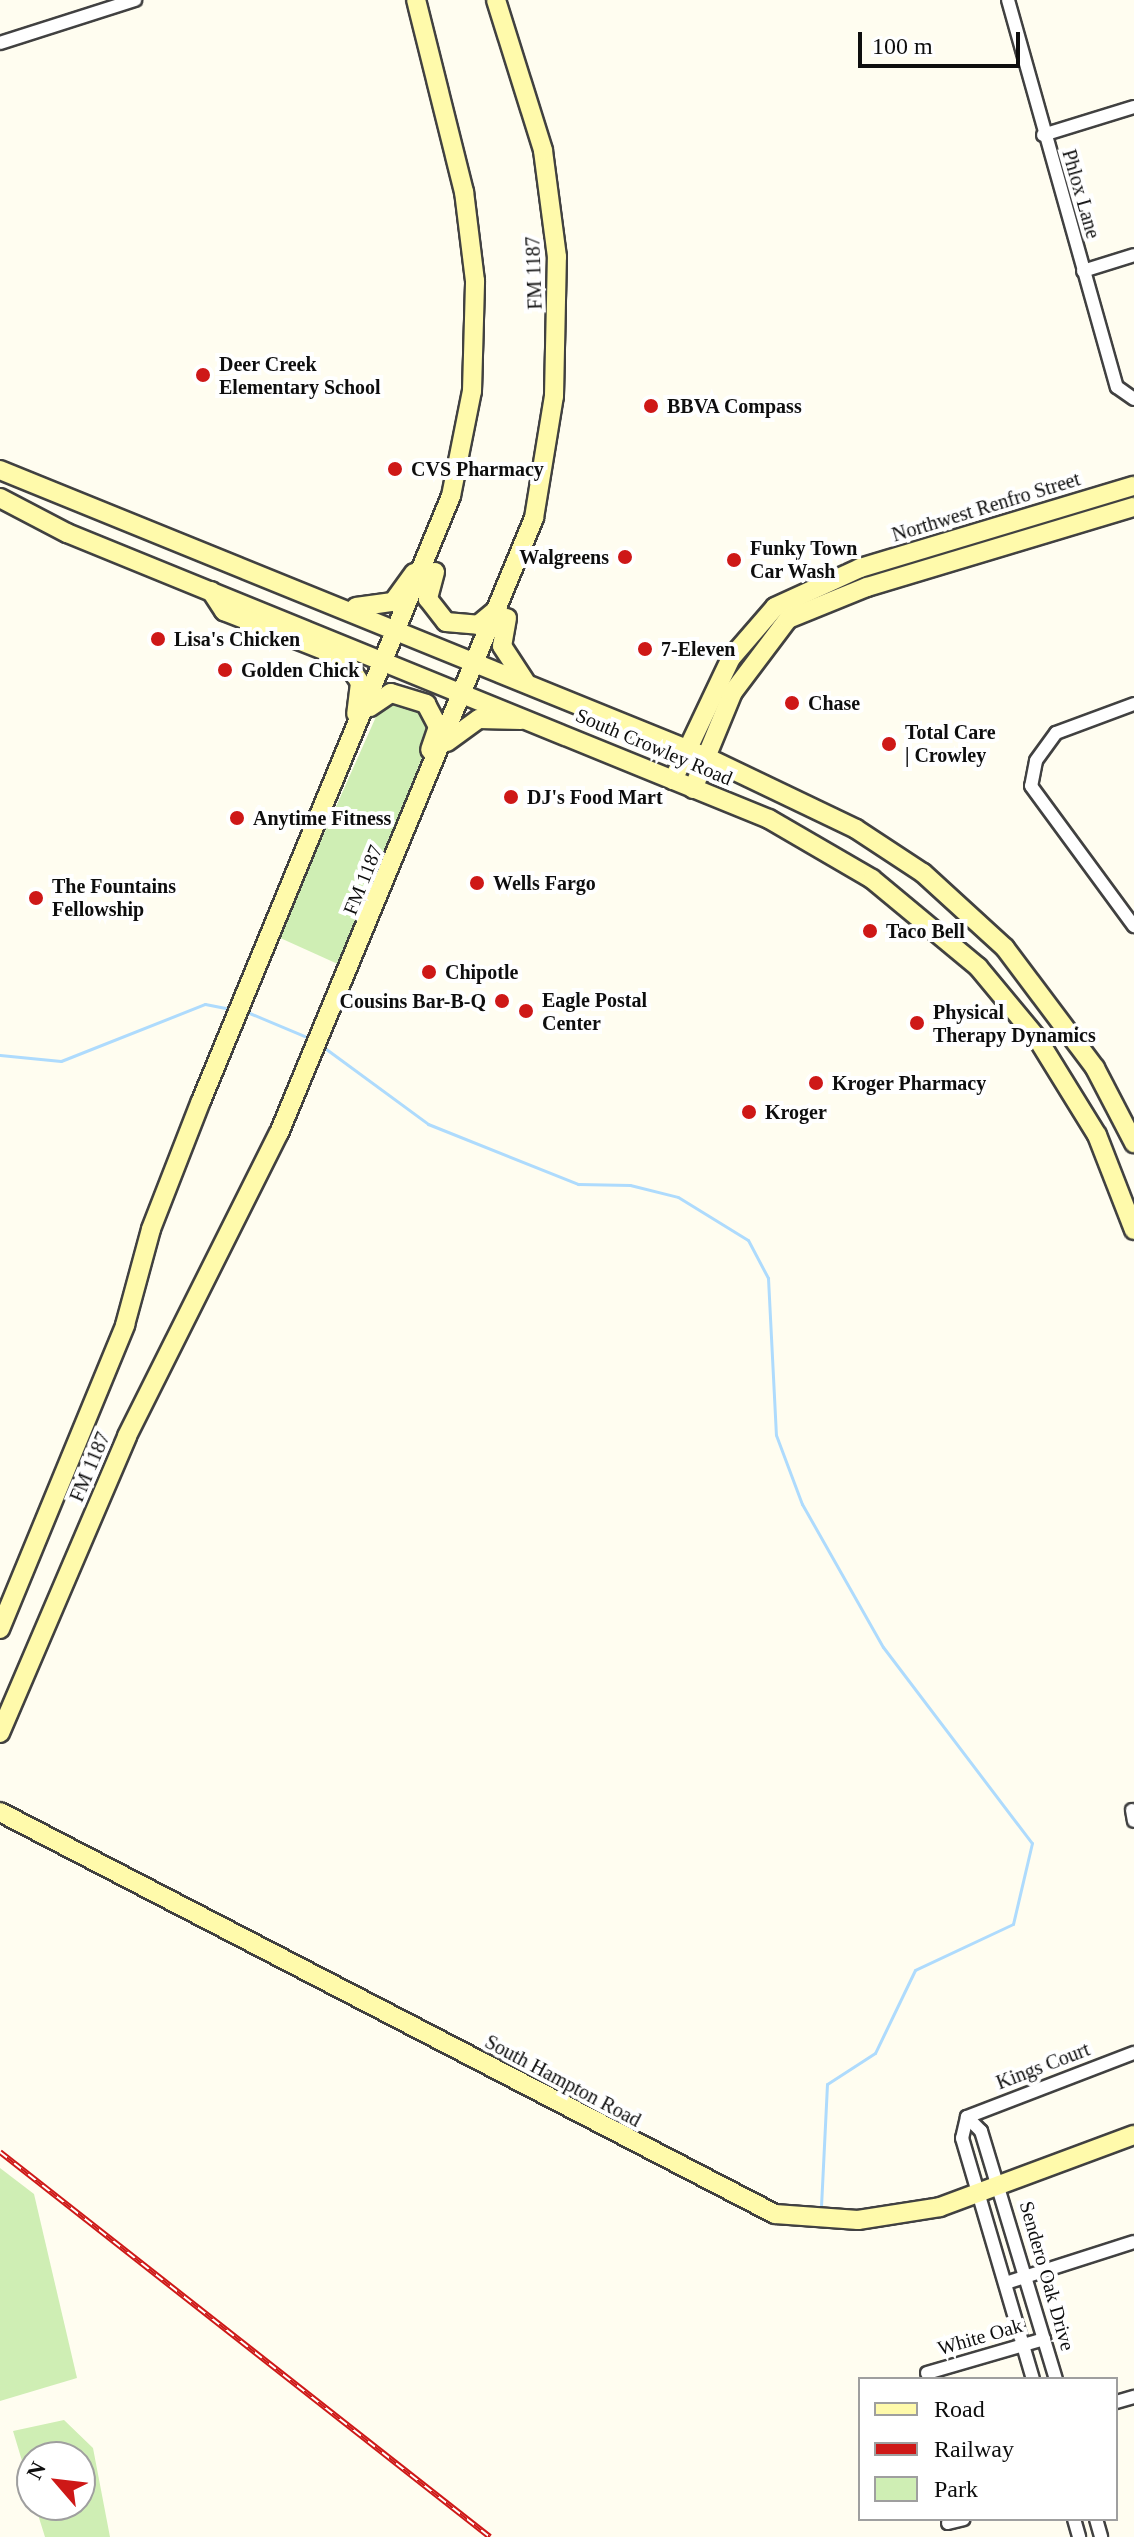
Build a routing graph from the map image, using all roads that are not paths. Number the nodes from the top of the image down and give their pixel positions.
1 (135, 0) edge
2 (416, 0) edge
3 (496, 0) edge
4 (1008, 0) edge
5 (0, 43) edge
6 (1134, 107) edge
7 (1043, 135) junction
8 (1134, 255) edge
9 (1083, 271) junction
10 (474, 365) junction
11 (1130, 397) edge
12 (0, 470) edge
13 (1134, 486) edge
14 (0, 498) edge
15 (1134, 507) edge
16 (534, 518) junction
17 (142, 529) junction
18 (430, 558) junction
19 (130, 559) junction
20 (211, 591) junction
21 (508, 595) junction
22 (337, 605) junction
23 (781, 613) junction
24 (400, 630) junction
25 (388, 658) junction
26 (479, 664) junction
27 (530, 685) junction
28 (468, 692) junction
29 (1134, 704) edge
30 (530, 718) junction
31 (362, 719) junction
32 (445, 744) junction
33 (687, 749) junction
34 (706, 757) junction
35 (673, 780) junction
36 (693, 789) junction
37 (399, 849) junction
38 (287, 899) junction
39 (963, 907) junction
40 (1134, 926) edge
41 (940, 933) junction
42 (1134, 1143) edge
43 (1134, 1230) edge
44 (0, 1629) edge
45 (0, 1733) edge
46 (0, 1812) edge
47 (1134, 2053) edge
48 (967, 2117) junction
49 (1134, 2135) edge
50 (999, 2185) junction
51 (980, 2191) junction
52 (1134, 2242) edge
53 (1026, 2276) junction
54 (1006, 2283) junction
55 (1044, 2339) junction
56 (1024, 2345) junction
57 (927, 2373) dead end
58 (1032, 2377) edge
59 (1055, 2377) edge
60 (956, 2521) edge
61 (948, 2523) dead end

1 - 5 street
2 - 10 main road, FM 1187 / FM 1187
3 - 16 main road, FM 1187 / FM 1187
4 - 7 street, Phlox Lane
6 - 7 street
7 - 9 street, Phlox Lane
8 - 9 street
9 - 11 street, Phlox Lane
10 - 18 main road, FM 1187 / FM 1187
10 - 21 main road
12 - 17 main road, South Crowley Road
13 - 23 main road, Northwest Renfro Street
14 - 19 main road, South Crowley Road
15 - 23 main road, Northwest Renfro Street
16 - 21 main road, FM 1187 / FM 1187
16 - 27 main road
17 - 19 main road
17 - 22 main road, South Crowley Road
18 - 22 main road
18 - 24 main road, FM 1187 / FM 1187
19 - 20 main road, South Crowley Road
20 - 25 main road, South Crowley Road
20 - 38 main road
21 - 26 main road, FM 1187 / FM 1187
22 - 24 main road, South Crowley Road
23 - 33 main road, Northwest Renfro Street
23 - 34 main road, Northwest Renfro Street
24 - 25 main road, FM 1187 / FM 1187
24 - 26 main road, South Crowley Road
25 - 28 main road, South Crowley Road
25 - 31 main road, FM 1187 / FM 1187
26 - 27 main road, South Crowley Road
26 - 28 main road, FM 1187 / FM 1187
27 - 33 main road, South Crowley Road
28 - 30 main road, South Crowley Road
28 - 32 main road, FM 1187 / FM 1187
29 - 40 street
30 - 32 main road
30 - 35 main road, South Crowley Road
31 - 37 main road
31 - 38 main road, FM 1187 / FM 1187
32 - 37 main road, FM 1187 / FM 1187
33 - 34 main road, South Crowley Road
33 - 35 main road, Northwest Renfro Street
34 - 36 main road, Northwest Renfro Street
34 - 39 main road, South Crowley Road
35 - 36 main road, South Crowley Road
36 - 41 main road, South Crowley Road
37 - 45 main road, FM 1187 / FM 1187
38 - 44 main road, FM 1187 / FM 1187
39 - 41 main road
39 - 42 main road, South Crowley Road
41 - 43 main road, South Crowley Road
46 - 51 main road, South Hampton Road
47 - 48 street, Kings Court
48 - 50 street
48 - 51 street
49 - 50 main road, South Hampton Road
50 - 51 main road, South Hampton Road
50 - 53 street, Sendero Oak Drive
51 - 54 street, Sendero Oak Drive
52 - 53 street
53 - 54 street
53 - 55 street, Sendero Oak Drive
54 - 56 street, Sendero Oak Drive
55 - 56 street, White Oak
55 - 59 street, Sendero Oak Drive
56 - 57 street, White Oak
56 - 58 street, Sendero Oak Drive
60 - 61 street

